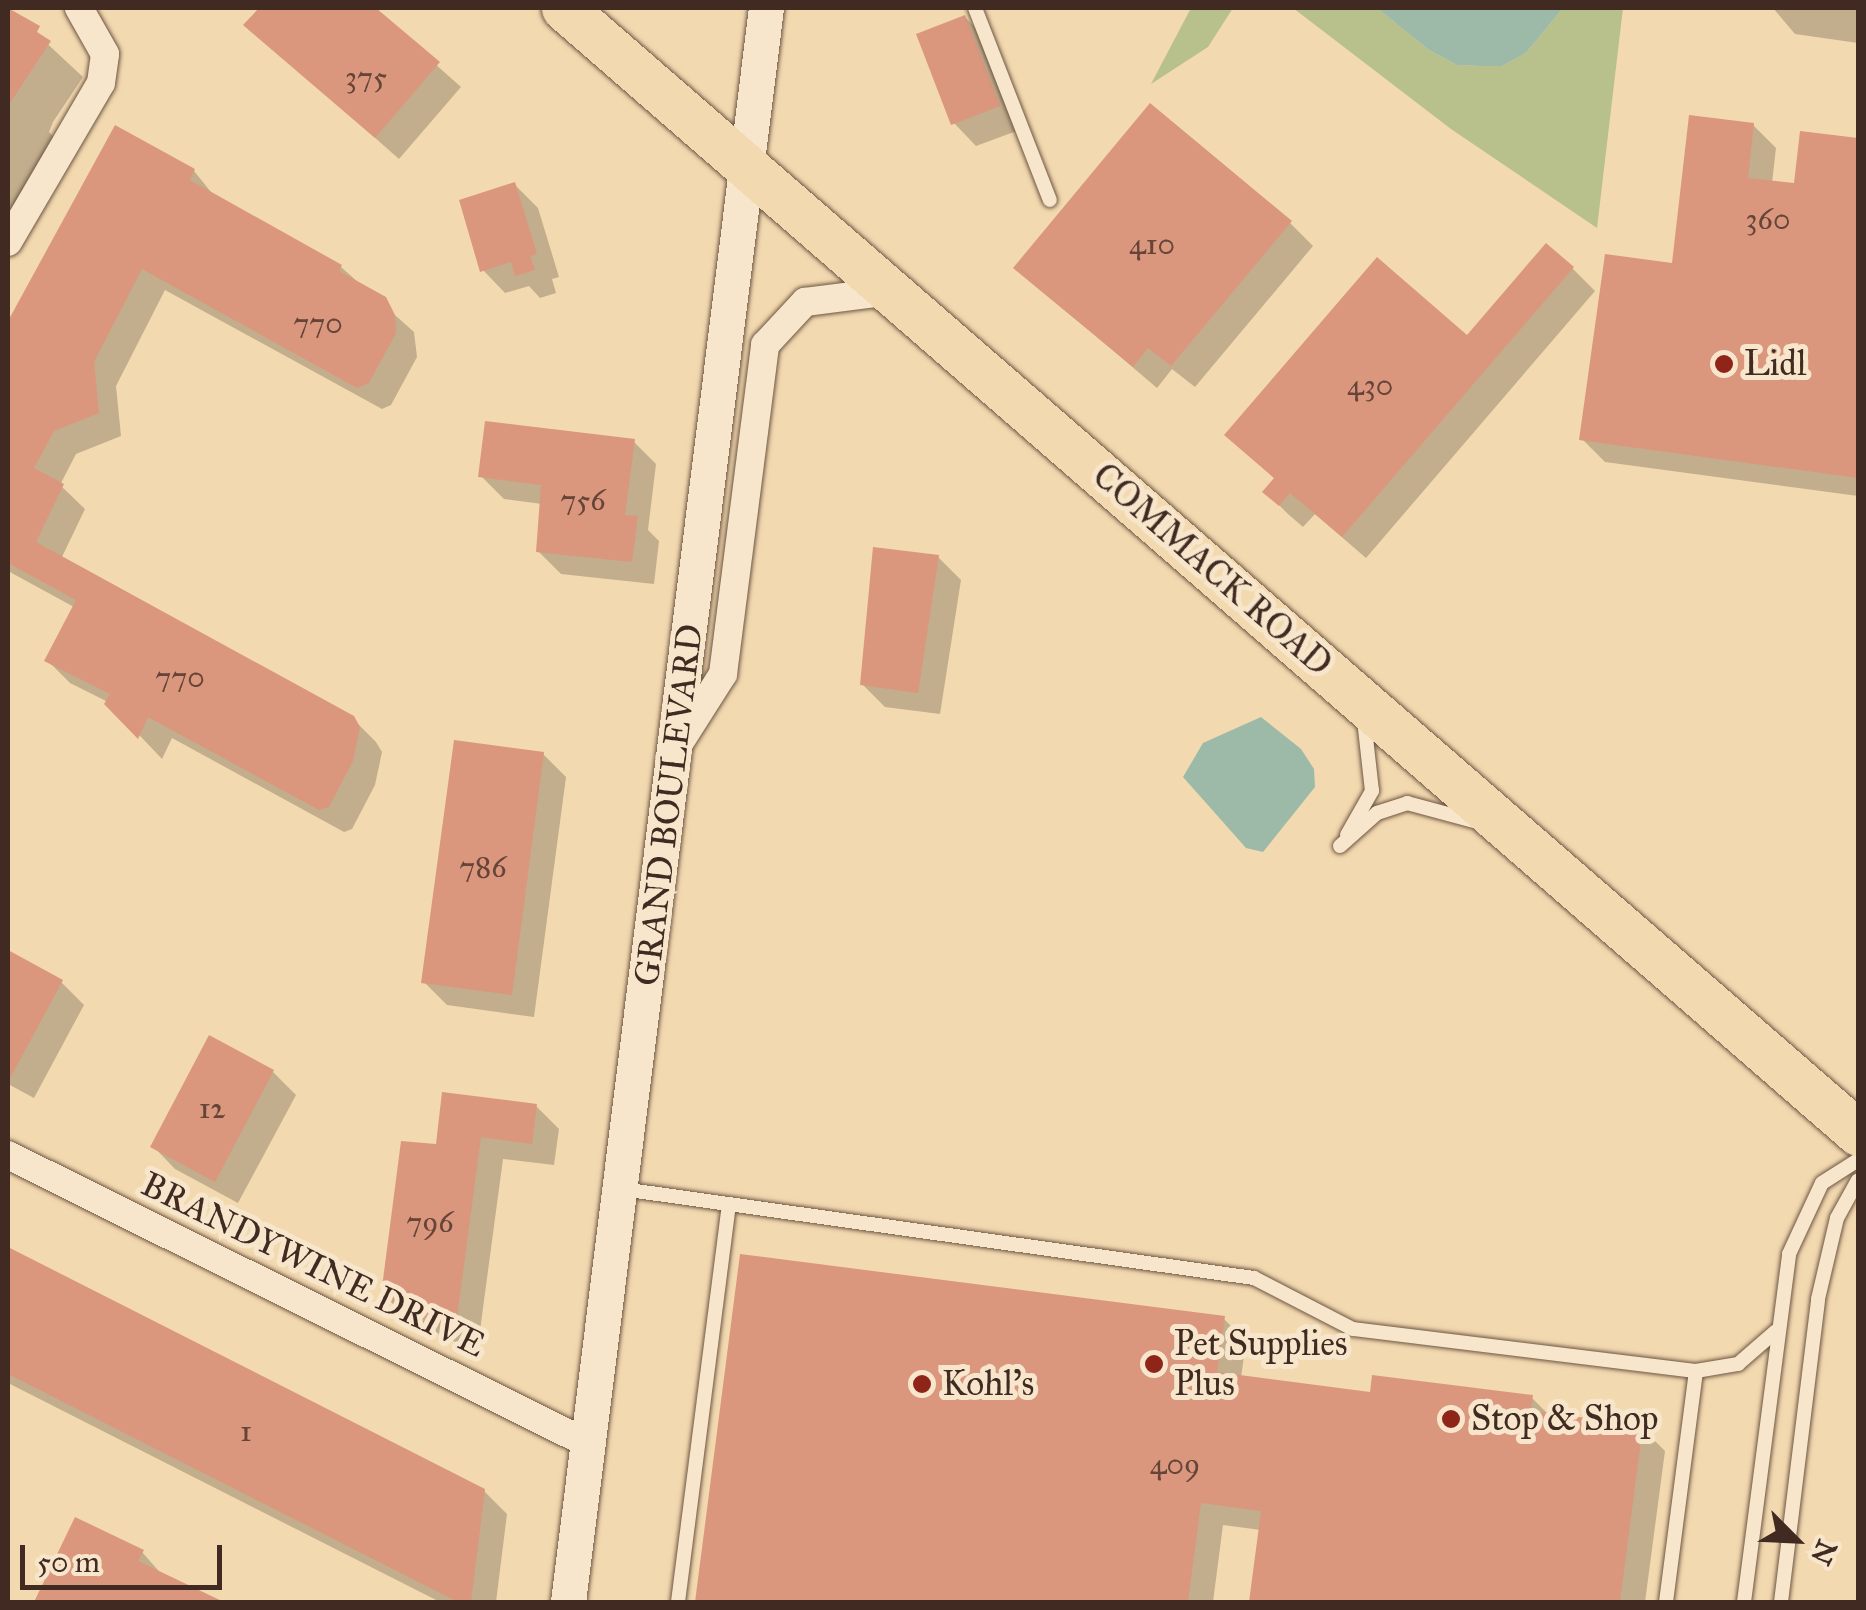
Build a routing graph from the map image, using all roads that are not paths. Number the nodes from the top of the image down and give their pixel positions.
1 (80, 8) edge
2 (564, 8) edge
3 (766, 8) edge
4 (975, 8) edge
5 (746, 163) junction
6 (1050, 200) dead end
7 (8, 242) edge
8 (892, 290) junction
9 (1360, 699) junction
10 (678, 745) junction
11 (1512, 832) junction
12 (1858, 1134) edge
13 (8, 1154) edge
14 (1858, 1160) edge
15 (1858, 1180) edge
16 (619, 1189) junction
17 (729, 1204) junction
18 (1777, 1330) junction
19 (1696, 1371) junction
20 (585, 1442) junction
21 (568, 1602) edge
22 (678, 1602) edge
23 (1666, 1602) edge
24 (1744, 1602) edge
25 (1782, 1602) edge

1 - 7 street
2 - 5 main road, COMMACK ROAD
3 - 5 street, GRAND BOULEVARD
4 - 6 lane
5 - 8 main road, COMMACK ROAD
5 - 10 street, GRAND BOULEVARD
8 - 9 main road, COMMACK ROAD
8 - 10 street
9 - 11 main road, COMMACK ROAD
9 - 11 lane
10 - 16 street, GRAND BOULEVARD
11 - 12 main road, COMMACK ROAD
13 - 20 street, BRANDYWINE DRIVE
14 - 18 lane
15 - 25 lane
16 - 17 lane
16 - 20 street, GRAND BOULEVARD
17 - 19 lane
17 - 22 lane
18 - 19 lane
18 - 24 lane
19 - 23 lane
20 - 21 street, GRAND BOULEVARD

